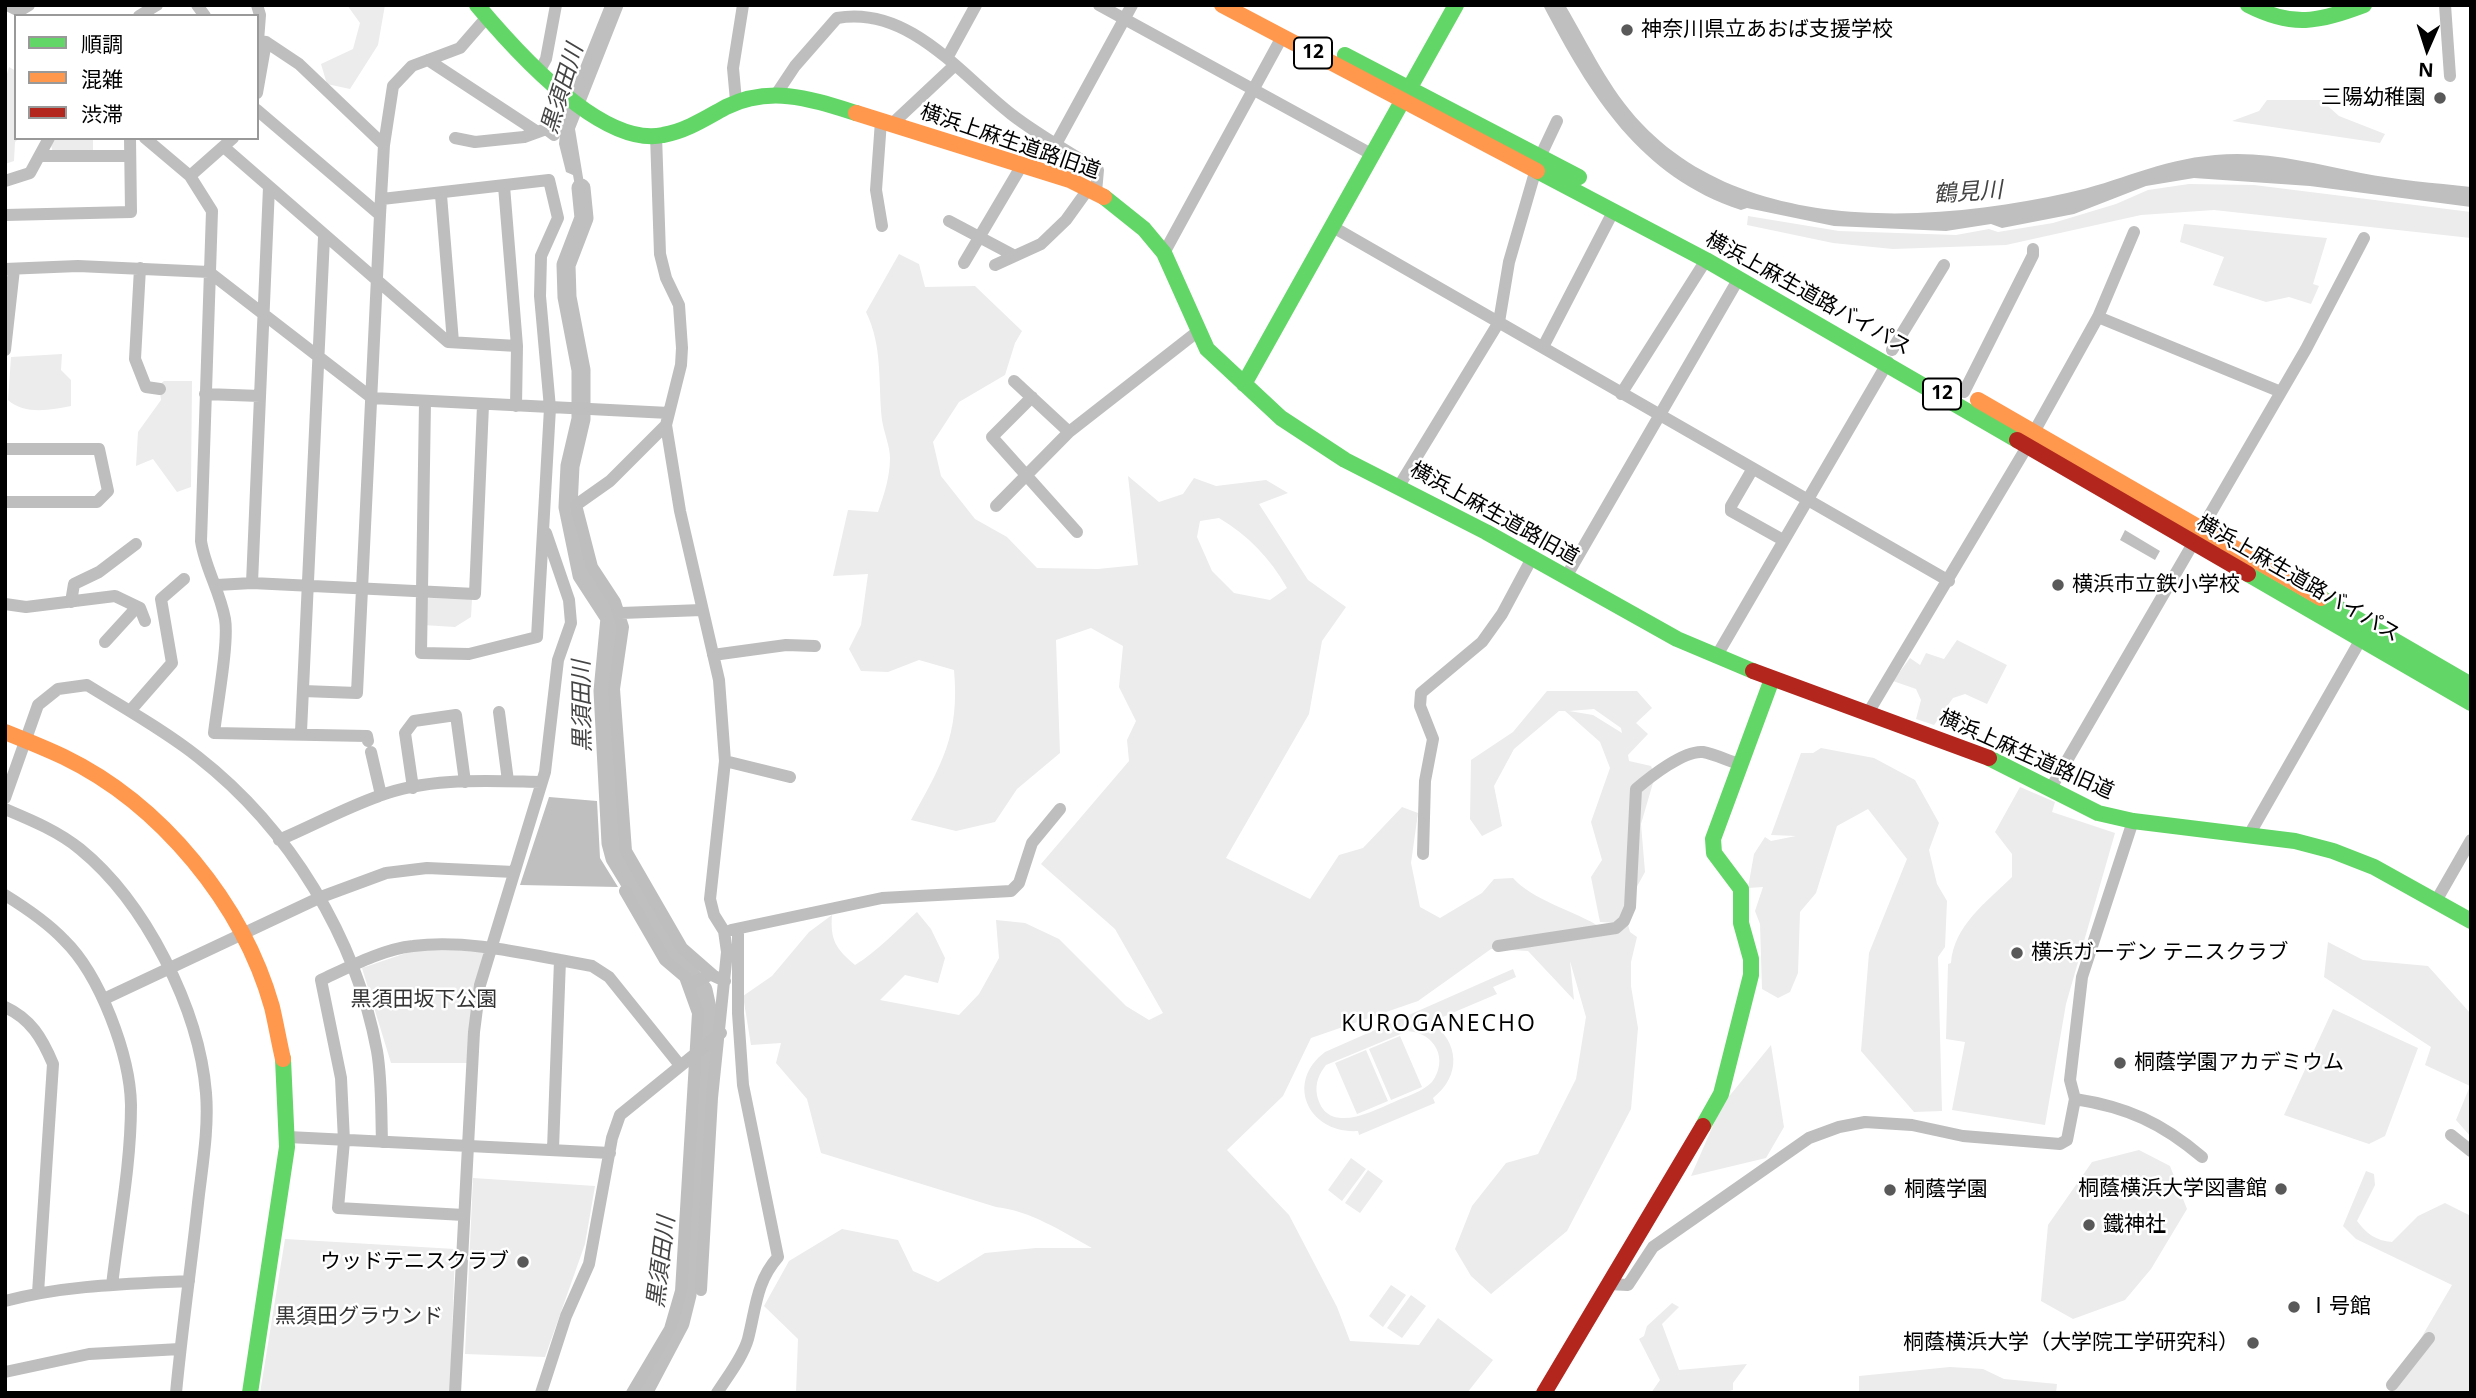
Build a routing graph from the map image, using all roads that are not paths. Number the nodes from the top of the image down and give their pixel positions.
1 (7, 5) edge
2 (29, 5) edge
3 (257, 5) edge
4 (556, 5) edge
5 (743, 5) edge
6 (844, 5) edge
7 (976, 5) edge
8 (1099, 5) edge
9 (1132, 5) edge
10 (1222, 5) edge
11 (1249, 5) edge
12 (1456, 5) edge
13 (2248, 5) edge
14 (2364, 5) edge
15 (2445, 5) edge
16 (2269, 10) edge
17 (482, 11) edge
18 (837, 18) junction
19 (1124, 19) junction
20 (1282, 37) junction
21 (260, 41) edge
22 (428, 60) junction
23 (951, 62) junction
24 (540, 70) junction
25 (2450, 76) dead end
26 (1254, 90) junction
27 (777, 93) junction
28 (1407, 95) junction
29 (736, 101) junction
30 (259, 112) edge
31 (1557, 121) dead end
32 (886, 123) junction
33 (537, 131) junction
34 (554, 135) dead end
35 (656, 135) junction
36 (455, 138) dead end
37 (48, 140) edge
38 (130, 140) edge
39 (147, 140) edge
40 (229, 143) edge
41 (1056, 144) junction
42 (384, 145) junction
43 (1373, 155) junction
44 (40, 156) junction
45 (130, 156) junction
46 (1538, 163) junction
47 (1021, 165) junction
48 (190, 176) junction
49 (5, 181) edge
50 (269, 187) junction
51 (504, 187) junction
52 (1093, 190) junction
53 (442, 195) junction
54 (382, 199) junction
55 (1614, 210) junction
56 (5, 215) edge
57 (380, 215) junction
58 (949, 221) dead end
59 (882, 226) dead end
60 (1333, 227) junction
61 (2134, 232) dead end
62 (981, 236) junction
63 (324, 237) junction
64 (2364, 239) dead end
65 (2033, 249) dead end
66 (1164, 253) junction
67 (1015, 256) junction
68 (1706, 260) junction
69 (964, 263) dead end
70 (995, 265) dead end
71 (1944, 265) dead end
72 (140, 268) junction
73 (10, 269) edge
74 (209, 272) junction
75 (1739, 278) junction
76 (377, 280) junction
77 (264, 314) junction
78 (2098, 317) junction
79 (1499, 322) junction
80 (1197, 332) junction
81 (453, 342) junction
82 (517, 346) junction
83 (1543, 347) junction
84 (5, 350) edge
85 (318, 356) junction
86 (1890, 356) junction
87 (1014, 381) dead end
88 (1244, 384) junction
89 (160, 389) dead end
90 (1964, 392) junction
91 (2281, 392) junction
92 (205, 394) junction
93 (1621, 394) junction
94 (260, 396) junction
95 (1032, 397) junction
96 (372, 398) junction
97 (425, 402) junction
98 (483, 405) junction
99 (516, 406) junction
100 (553, 408) junction
101 (1659, 416) junction
102 (667, 419) junction
103 (1069, 432) junction
104 (2031, 439) junction
105 (5, 449) edge
106 (1752, 470) junction
107 (1026, 478) junction
108 (1399, 486) junction
109 (1805, 500) junction
110 (5, 502) edge
111 (996, 506) dead end
112 (544, 530) junction
113 (1077, 532) dead end
114 (2198, 536) junction
115 (1783, 540) junction
116 (136, 544) dead end
117 (1532, 558) junction
118 (1566, 577) junction
119 (184, 579) dead end
120 (1949, 581) junction
121 (252, 583) junction
122 (217, 585) junction
123 (307, 586) junction
124 (362, 589) junction
125 (420, 591) junction
126 (71, 602) junction
127 (5, 604) edge
128 (137, 607) junction
129 (702, 610) junction
130 (621, 613) junction
131 (145, 621) dead end
132 (2361, 639) junction
133 (105, 642) dead end
134 (815, 646) dead end
135 (713, 655) junction
136 (1716, 657) junction
137 (1772, 680) junction
138 (2471, 685) edge
139 (303, 691) junction
140 (2471, 703) edge
141 (130, 711) junction
142 (499, 712) dead end
143 (1868, 713) junction
144 (5, 732) edge
145 (301, 732) junction
146 (24, 738) junction
147 (725, 761) junction
148 (1739, 765) junction
149 (790, 777) dead end
150 (508, 781) junction
151 (465, 782) junction
152 (541, 782) junction
153 (413, 788) junction
154 (2051, 788) junction
155 (381, 795) junction
156 (5, 798) edge
157 (5, 809) edge
158 (1060, 809) dead end
159 (2133, 821) junction
160 (2249, 835) junction
161 (279, 840) junction
162 (2471, 841) edge
163 (1423, 855) dead end
164 (513, 872) junction
165 (625, 891) dead end
166 (5, 895) edge
167 (321, 897) junction
168 (2436, 901) junction
169 (2471, 921) edge
170 (738, 930) junction
171 (724, 932) junction
172 (243, 935) junction
173 (1498, 946) dead end
174 (492, 947) junction
175 (560, 960) junction
176 (354, 965) junction
177 (169, 968) junction
178 (712, 974) junction
179 (725, 981) junction
180 (688, 985) junction
181 (104, 999) junction
182 (5, 1007) edge
183 (717, 1036) junction
184 (696, 1052) junction
185 (679, 1064) junction
186 (2075, 1099) junction
187 (2451, 1135) dead end
188 (288, 1137) junction
189 (344, 1141) junction
190 (382, 1142) junction
191 (467, 1146) junction
192 (553, 1149) junction
193 (2471, 1150) edge
194 (610, 1153) junction
195 (2202, 1157) dead end
196 (464, 1215) junction
197 (189, 1281) junction
198 (112, 1284) junction
199 (1608, 1284) junction
200 (701, 1290) dead end
201 (38, 1293) junction
202 (5, 1301) edge
203 (2429, 1338) dead end
204 (180, 1349) junction
205 (5, 1372) edge
206 (2392, 1385) dead end
207 (176, 1393) edge
208 (250, 1393) edge
209 (455, 1393) edge
210 (541, 1393) edge
211 (632, 1393) edge
212 (717, 1393) edge
213 (1544, 1393) edge

1 - 2 street
3 - 21 street
4 - 24 street
5 - 29 street
6 - 18 street
7 - 23 street
8 - 19 street
9 - 19 street
10 - 20 street, 横浜上麻生道路バイパス / 12
11 - 28 street, 横浜上麻生道路バイパス / 12
12 - 28 street
13 - 16 street
14 - 16 street
15 - 25 street
17 - 22 street
17 - 24 street
18 - 23 street
18 - 27 street
19 - 26 street
19 - 41 street
20 - 26 street
20 - 28 street, 横浜上麻生道路バイパス / 12
21 - 42 street
22 - 33 street
22 - 42 street
23 - 32 street
23 - 41 street
24 - 35 street, 横浜上麻生道路旧道
26 - 43 street
26 - 66 street
27 - 29 street, 横浜上麻生道路旧道
27 - 32 street, 横浜上麻生道路旧道
28 - 43 street
28 - 46 street, 横浜上麻生道路バイパス / 12
29 - 35 street, 横浜上麻生道路旧道
30 - 57 street
31 - 46 street
32 - 47 street, 横浜上麻生道路旧道
32 - 59 street
33 - 34 street
33 - 36 street
35 - 102 street
37 - 44 street
38 - 45 street
39 - 48 street
40 - 48 street
40 - 50 street
41 - 52 street
42 - 54 street
43 - 60 street
44 - 45 street
44 - 49 street
45 - 56 street
46 - 55 street, 横浜上麻生道路バイパス / 12
46 - 79 street
46 - 86 street, 横浜上麻生道路バイパス / 12
47 - 52 street, 横浜上麻生道路旧道
47 - 62 street
48 - 74 street
50 - 63 street
50 - 77 street
51 - 53 street
51 - 82 street
51 - 100 street
52 - 66 street, 横浜上麻生道路旧道
52 - 67 street
53 - 54 street
53 - 81 street
54 - 57 street
55 - 68 street, 横浜上麻生道路バイパス / 12
55 - 83 street
57 - 76 street
58 - 62 street
60 - 79 street
60 - 88 street
61 - 78 street
62 - 67 street
62 - 69 street
63 - 76 street
63 - 85 street
64 - 91 street
65 - 90 street
66 - 80 street, 横浜上麻生道路旧道
67 - 70 street
68 - 75 street, 横浜上麻生道路バイパス / 12
68 - 93 street
71 - 86 street
72 - 73 street
72 - 74 street
72 - 89 street
73 - 84 street
74 - 77 street
74 - 92 street
75 - 86 street, 横浜上麻生道路バイパス / 12
75 - 101 street
76 - 81 street
76 - 96 street
77 - 85 street
77 - 94 street
78 - 91 street
78 - 104 street
79 - 83 street
79 - 108 street
80 - 88 street, 横浜上麻生道路旧道
80 - 103 street
81 - 82 street
82 - 99 street
83 - 93 street
85 - 96 street
85 - 123 street
86 - 90 street, 横浜上麻生道路バイパス / 12
86 - 104 street, 横浜上麻生道路バイパス / 12
86 - 109 street
87 - 95 street
88 - 108 street, 横浜上麻生道路旧道
90 - 104 street, 横浜上麻生道路バイパス / 12
91 - 114 street
92 - 94 street
92 - 122 street
93 - 101 street
94 - 121 street
95 - 103 street
95 - 107 street
96 - 97 street
96 - 124 street
97 - 98 street
97 - 125 street
98 - 99 street
98 - 125 street
99 - 100 street
100 - 102 street
100 - 112 street
101 - 106 street
101 - 118 street
102 - 129 street
102 - 130 street
103 - 107 street
104 - 114 street, 横浜上麻生道路バイパス / 12
104 - 120 street
105 - 110 street
106 - 109 street
106 - 115 street
107 - 111 street
107 - 113 street
108 - 117 street, 横浜上麻生道路旧道
109 - 115 street
109 - 120 street
112 - 125 street
112 - 152 street
114 - 132 street, 横浜上麻生道路バイパス / 12
114 - 138 street, 横浜上麻生道路バイパス / 12
114 - 154 street
115 - 136 street
116 - 126 street
117 - 118 street, 横浜上麻生道路旧道
117 - 163 street
118 - 136 street, 横浜上麻生道路旧道
119 - 141 street
120 - 143 street
121 - 122 street
121 - 123 street
122 - 145 street
123 - 124 street
123 - 139 street
124 - 125 street
124 - 139 street
126 - 127 street
126 - 128 street
128 - 131 street
128 - 133 street
129 - 130 street
129 - 135 street
130 - 178 street
132 - 140 street, 横浜上麻生道路バイパス / 12
132 - 160 street
134 - 135 street
135 - 147 street
136 - 137 street, 横浜上麻生道路旧道
137 - 143 street, 横浜上麻生道路旧道
137 - 148 street
139 - 145 street
141 - 146 street
141 - 161 street
142 - 150 street
143 - 154 street, 横浜上麻生道路旧道
144 - 146 street
145 - 155 street
146 - 156 street
146 - 172 street
147 - 149 street
147 - 171 street
148 - 173 street
148 - 199 street
150 - 151 street
150 - 152 street
151 - 153 street
151 - 153 street
152 - 164 street
153 - 155 street
154 - 159 street, 横浜上麻生道路旧道
155 - 161 street
157 - 177 street
158 - 170 street
159 - 160 street, 横浜上麻生道路旧道
159 - 186 street
160 - 168 street, 横浜上麻生道路旧道
161 - 167 street
162 - 168 street
164 - 167 street
164 - 174 street
165 - 180 street
166 - 181 street
167 - 172 street
167 - 176 street
168 - 169 street, 横浜上麻生道路旧道
170 - 171 street
170 - 212 street
171 - 179 street
172 - 177 street
172 - 188 street
174 - 175 street
174 - 176 street
174 - 191 street
175 - 185 street
175 - 192 street
176 - 189 street
176 - 190 street
177 - 181 street
177 - 197 street
178 - 179 street
178 - 180 street
179 - 183 street
180 - 184 street
181 - 198 street
182 - 201 street
183 - 184 street
183 - 200 street
184 - 185 street
184 - 211 street
185 - 194 street
186 - 195 street
186 - 199 street
187 - 193 street
188 - 189 street
188 - 208 street
189 - 190 street
189 - 196 street
190 - 191 street
191 - 192 street
191 - 196 street
192 - 194 street
194 - 210 street
196 - 209 street
197 - 198 street
197 - 204 street
198 - 201 street
199 - 213 street
201 - 202 street
203 - 206 street
204 - 205 street
204 - 207 street

